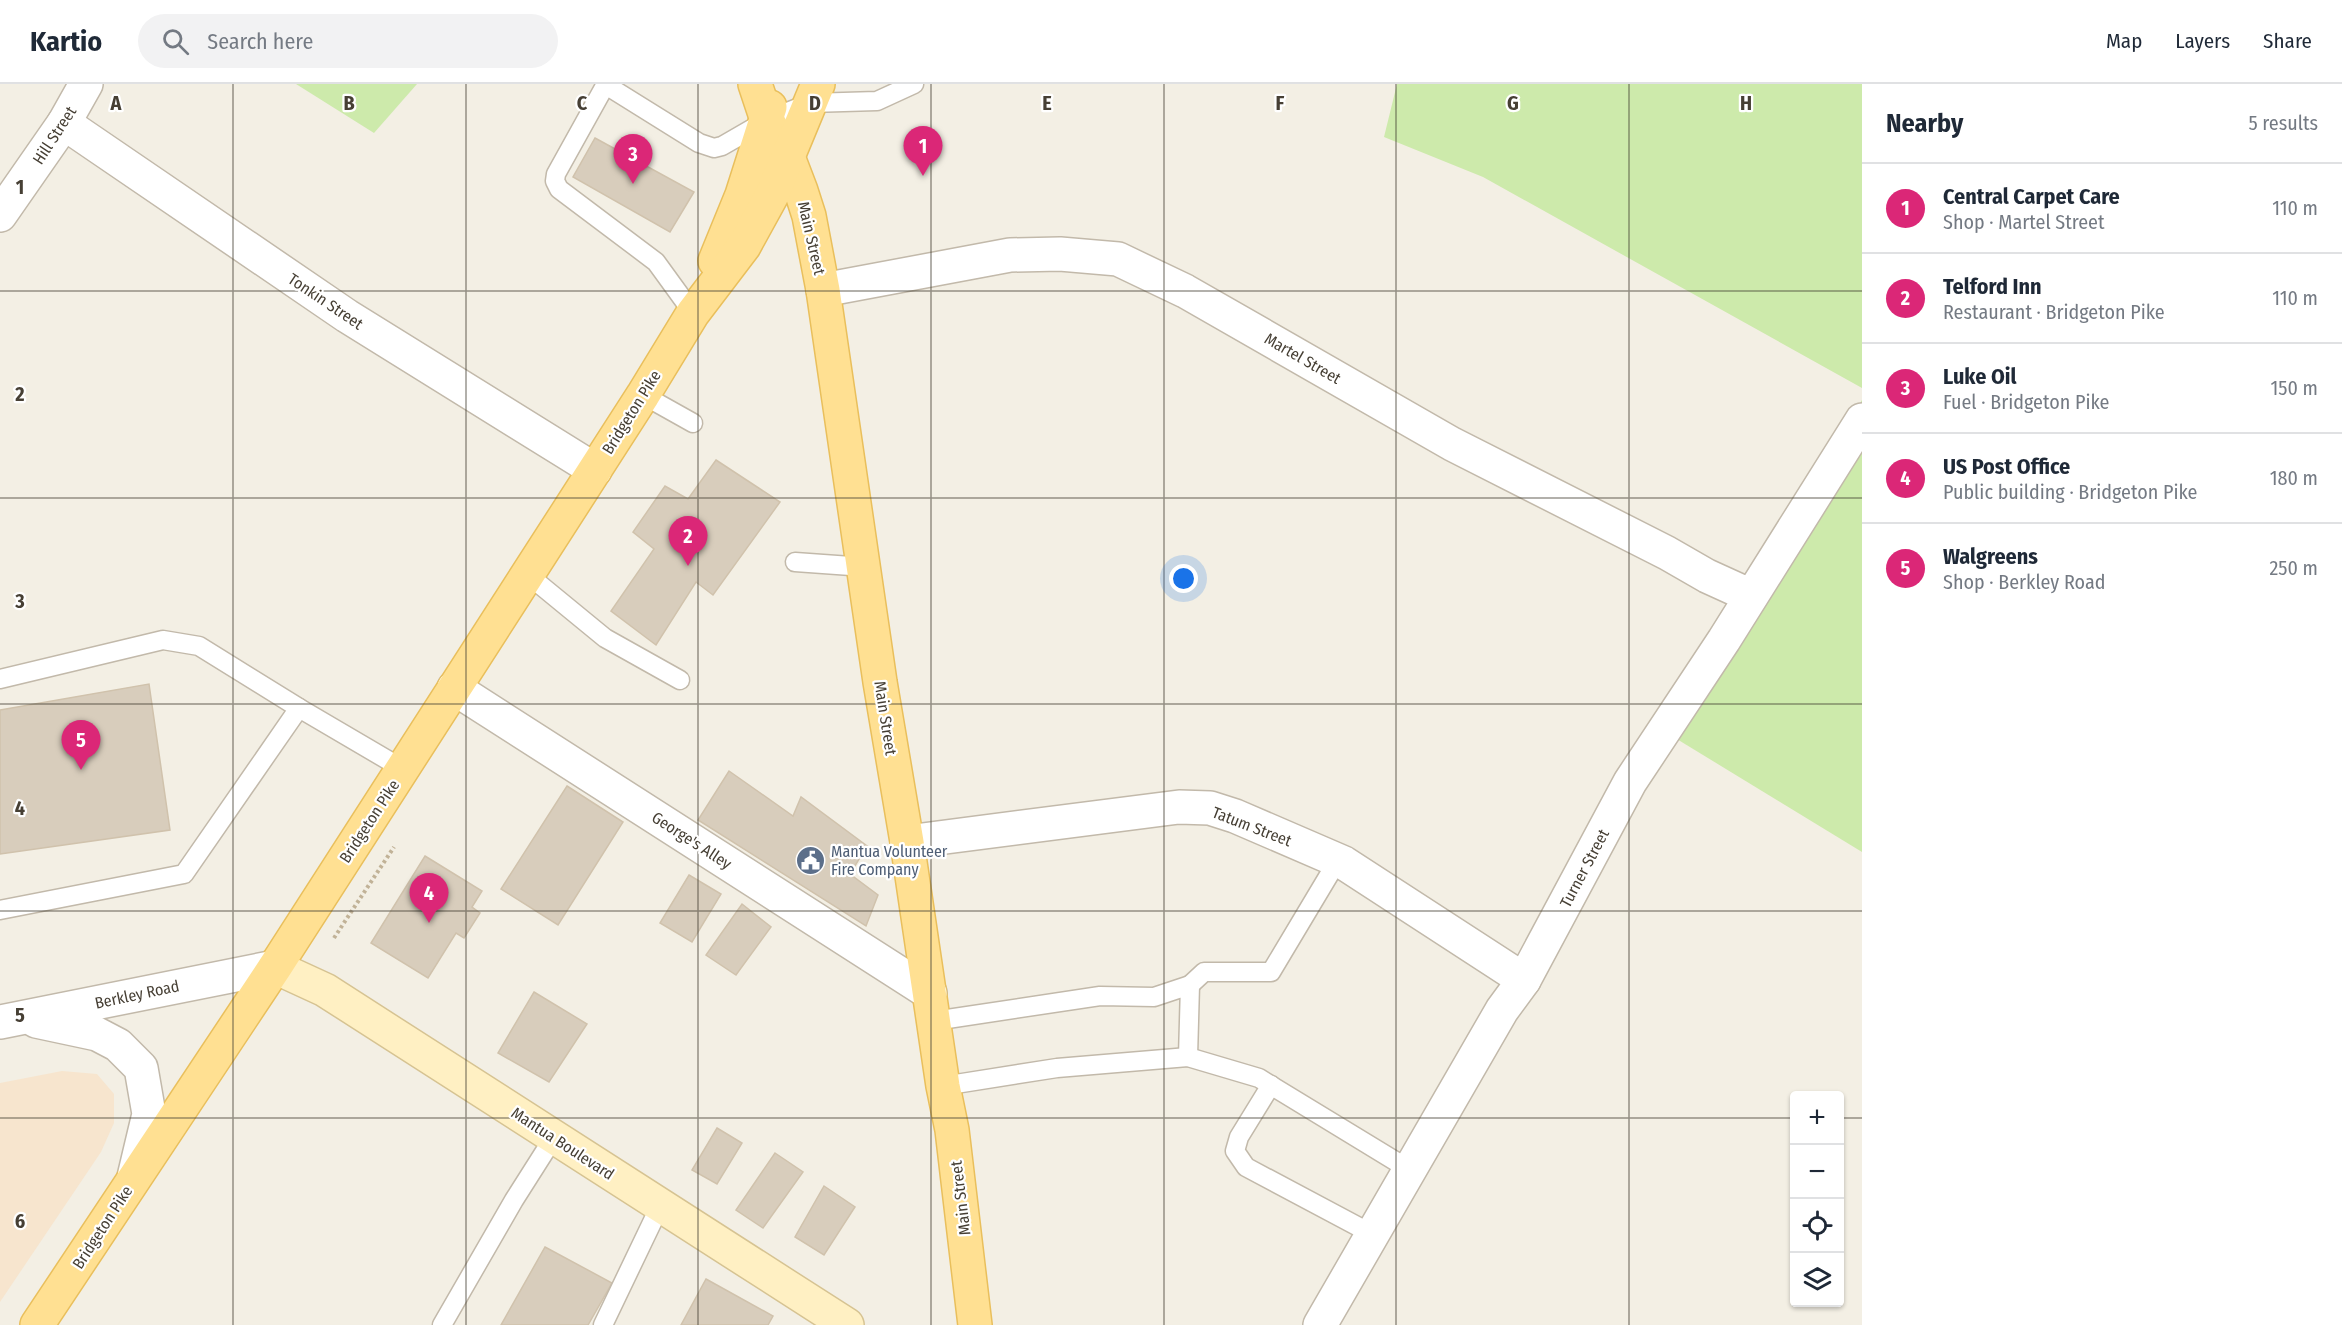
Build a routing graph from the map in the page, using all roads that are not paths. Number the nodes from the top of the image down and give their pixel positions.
1 (86, 84) edge
2 (606, 84) edge
3 (755, 84) edge
4 (774, 84) edge
5 (914, 84) edge
6 (814, 94) edge
7 (767, 120) junction
8 (64, 123) junction
9 (788, 157) junction
10 (0, 215) edge
11 (823, 290) junction
12 (693, 313) junction
13 (643, 395) junction
14 (1862, 420) edge
15 (693, 423) dead end
16 (595, 470) junction
17 (795, 562) dead end
18 (865, 567) junction
19 (527, 574) junction
20 (1751, 596) junction
21 (0, 679) edge
22 (680, 680) dead end
23 (454, 688) junction
24 (299, 708) junction
25 (403, 769) junction
26 (907, 842) junction
27 (1338, 860) junction
28 (0, 910) edge
29 (275, 967) junction
30 (1524, 980) junction
31 (1190, 985) junction
32 (932, 1007) junction
33 (10, 1020) edge
34 (1188, 1056) junction
35 (1271, 1085) junction
36 (943, 1086) junction
37 (554, 1137) junction
38 (1410, 1170) junction
39 (133, 1179) junction
40 (660, 1206) junction
41 (1372, 1234) junction
42 (38, 1325) edge
43 (442, 1325) edge
44 (603, 1325) edge
45 (847, 1325) edge
46 (975, 1325) edge
47 (1320, 1325) edge

1 - 8 street, Hill Street
2 - 7 lane
2 - 12 lane
3 - 7 main road, Main Street
4 - 7 main road, Bridgeton Pike
5 - 6 lane
6 - 7 lane
6 - 9 main road, Bridgeton Pike
7 - 9 main road, Main Street
7 - 12 main road, Bridgeton Pike
8 - 10 street, Hill Street
8 - 16 street, Tonkin Street
9 - 11 main road, Main Street
9 - 12 main road, Bridgeton Pike
11 - 18 main road, Main Street
11 - 20 street, Martel Street
12 - 13 main road, Bridgeton Pike
13 - 15 lane
13 - 16 main road, Bridgeton Pike
14 - 20 street, Turner Street
16 - 19 main road, Bridgeton Pike
17 - 18 lane
18 - 26 main road, Main Street
19 - 22 lane
19 - 23 main road, Bridgeton Pike
20 - 30 street, Turner Street
21 - 24 lane
23 - 25 main road, Bridgeton Pike
23 - 32 street, George's Alley
24 - 25 lane
24 - 28 lane
25 - 29 main road, Bridgeton Pike
26 - 27 street, Tatum Street
26 - 32 main road, Main Street
27 - 30 street, Tatum Street
27 - 31 lane
29 - 33 street, Berkley Road
29 - 37 main road, Mantua Boulevard
29 - 39 main road, Bridgeton Pike
30 - 38 street, Turner Street
31 - 32 lane
31 - 34 lane
32 - 36 main road, Main Street
33 - 39 street
34 - 35 lane
34 - 36 lane
35 - 38 lane
35 - 41 lane
36 - 46 main road, Main Street
37 - 40 main road, Mantua Boulevard
37 - 43 lane
38 - 41 street, Turner Street
39 - 42 main road, Bridgeton Pike
40 - 44 lane
40 - 45 main road, Mantua Boulevard
41 - 47 street, Turner Street

